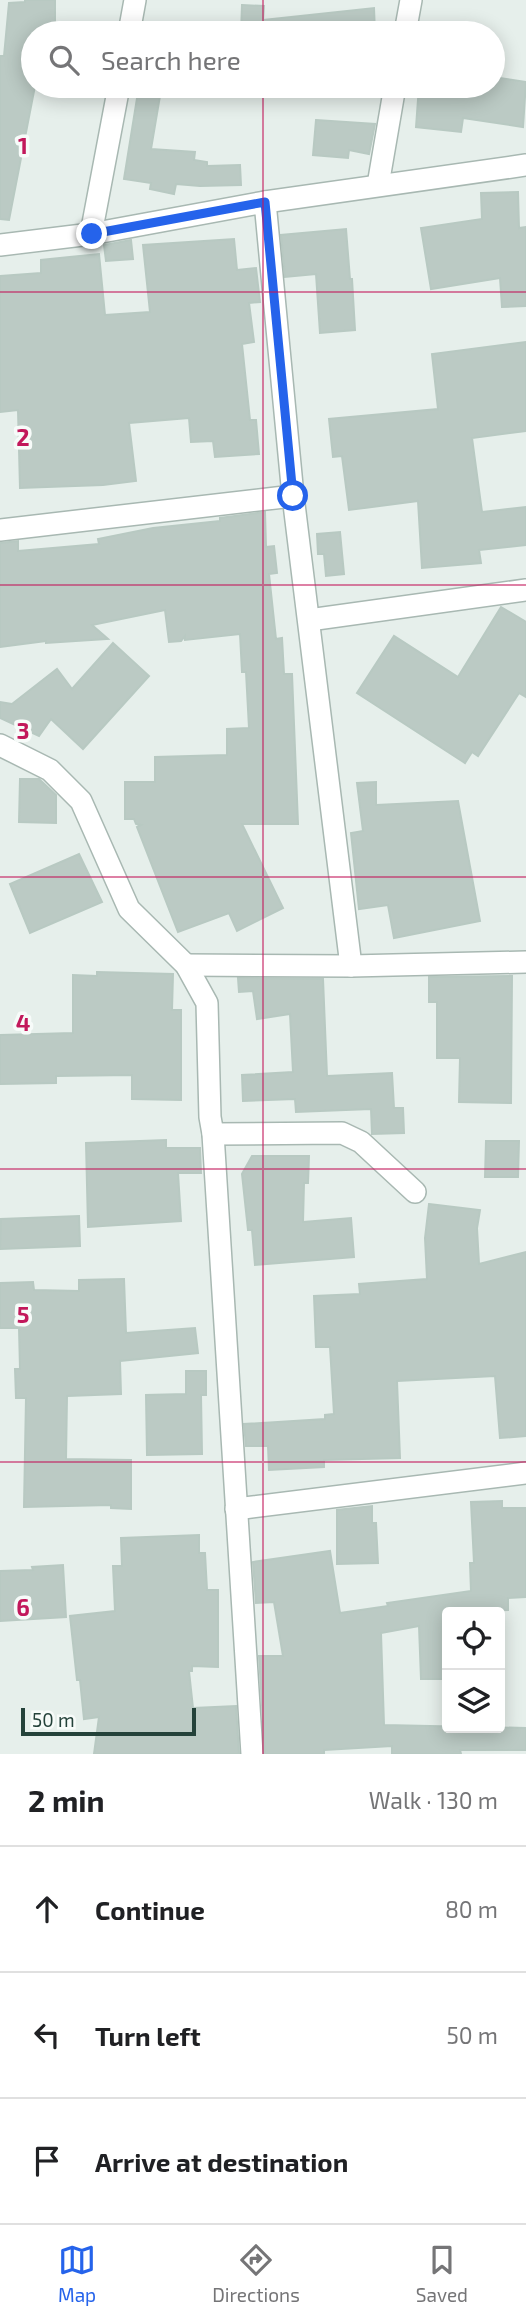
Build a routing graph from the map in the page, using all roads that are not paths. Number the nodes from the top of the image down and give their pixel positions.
1 (135, 0) edge
2 (411, 0) edge
3 (131, 21) edge
4 (407, 21) edge
5 (117, 98) edge
6 (393, 98) edge
7 (526, 165) edge
8 (378, 185) junction
9 (265, 202) junction
10 (92, 234) junction
11 (0, 245) edge
12 (293, 496) junction
13 (0, 530) edge
14 (526, 590) edge
15 (309, 620) junction
16 (0, 745) edge
17 (526, 962) edge
18 (186, 965) junction
19 (351, 966) junction
20 (214, 1134) junction
21 (415, 1192) dead end
22 (526, 1473) edge
23 (236, 1509) junction
24 (251, 1754) edge

1 - 3 street
2 - 4 street
5 - 10 street
6 - 8 street
7 - 8 street
8 - 9 street
9 - 10 street
9 - 12 street
10 - 11 street
12 - 13 street
12 - 15 street
14 - 15 street
15 - 19 street
16 - 18 street
17 - 19 street
18 - 19 street
18 - 20 street
20 - 21 street
20 - 23 street
22 - 23 street
23 - 24 street

